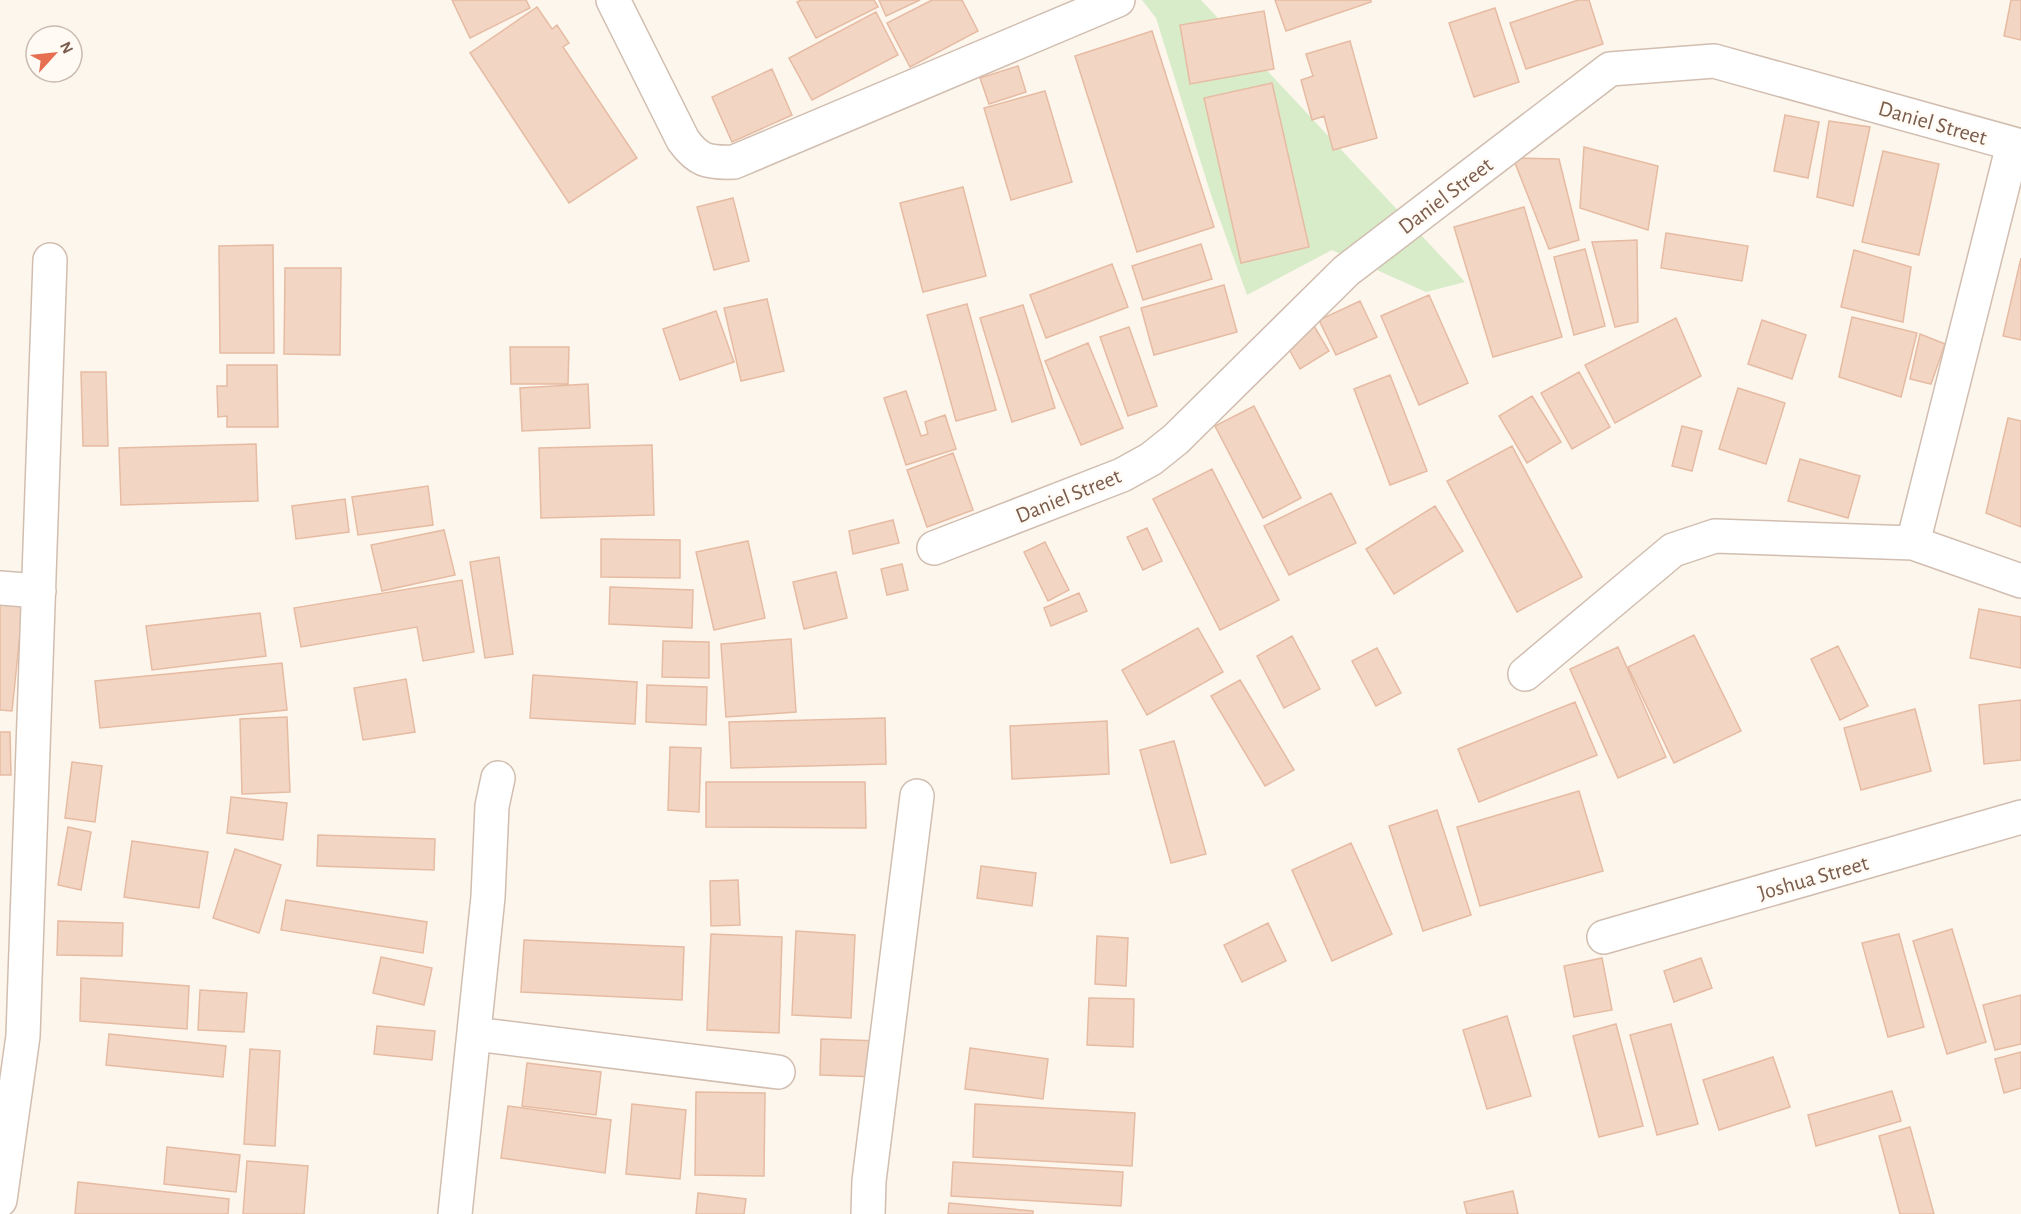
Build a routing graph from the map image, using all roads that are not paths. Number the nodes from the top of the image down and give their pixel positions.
1 (613, 0) edge
2 (1118, 0) edge
3 (2017, 145) edge
4 (50, 260) dead end
5 (1913, 543) junction
6 (933, 548) dead end
7 (2021, 581) edge
8 (0, 588) edge
9 (39, 591) junction
10 (1524, 674) dead end
11 (498, 778) dead end
12 (918, 796) dead end
13 (2021, 817) edge
14 (1604, 936) dead end
15 (475, 1034) junction
16 (11, 1035) edge
17 (778, 1072) dead end
18 (0, 1200) edge
19 (455, 1214) edge
20 (868, 1214) edge

1 - 2 street
3 - 5 street
3 - 6 street, Daniel Street
4 - 9 street
5 - 7 street
5 - 10 street
8 - 9 street
9 - 16 street
11 - 15 street
12 - 20 street
13 - 14 street, Joshua Street
15 - 17 street
15 - 19 street
16 - 18 street

